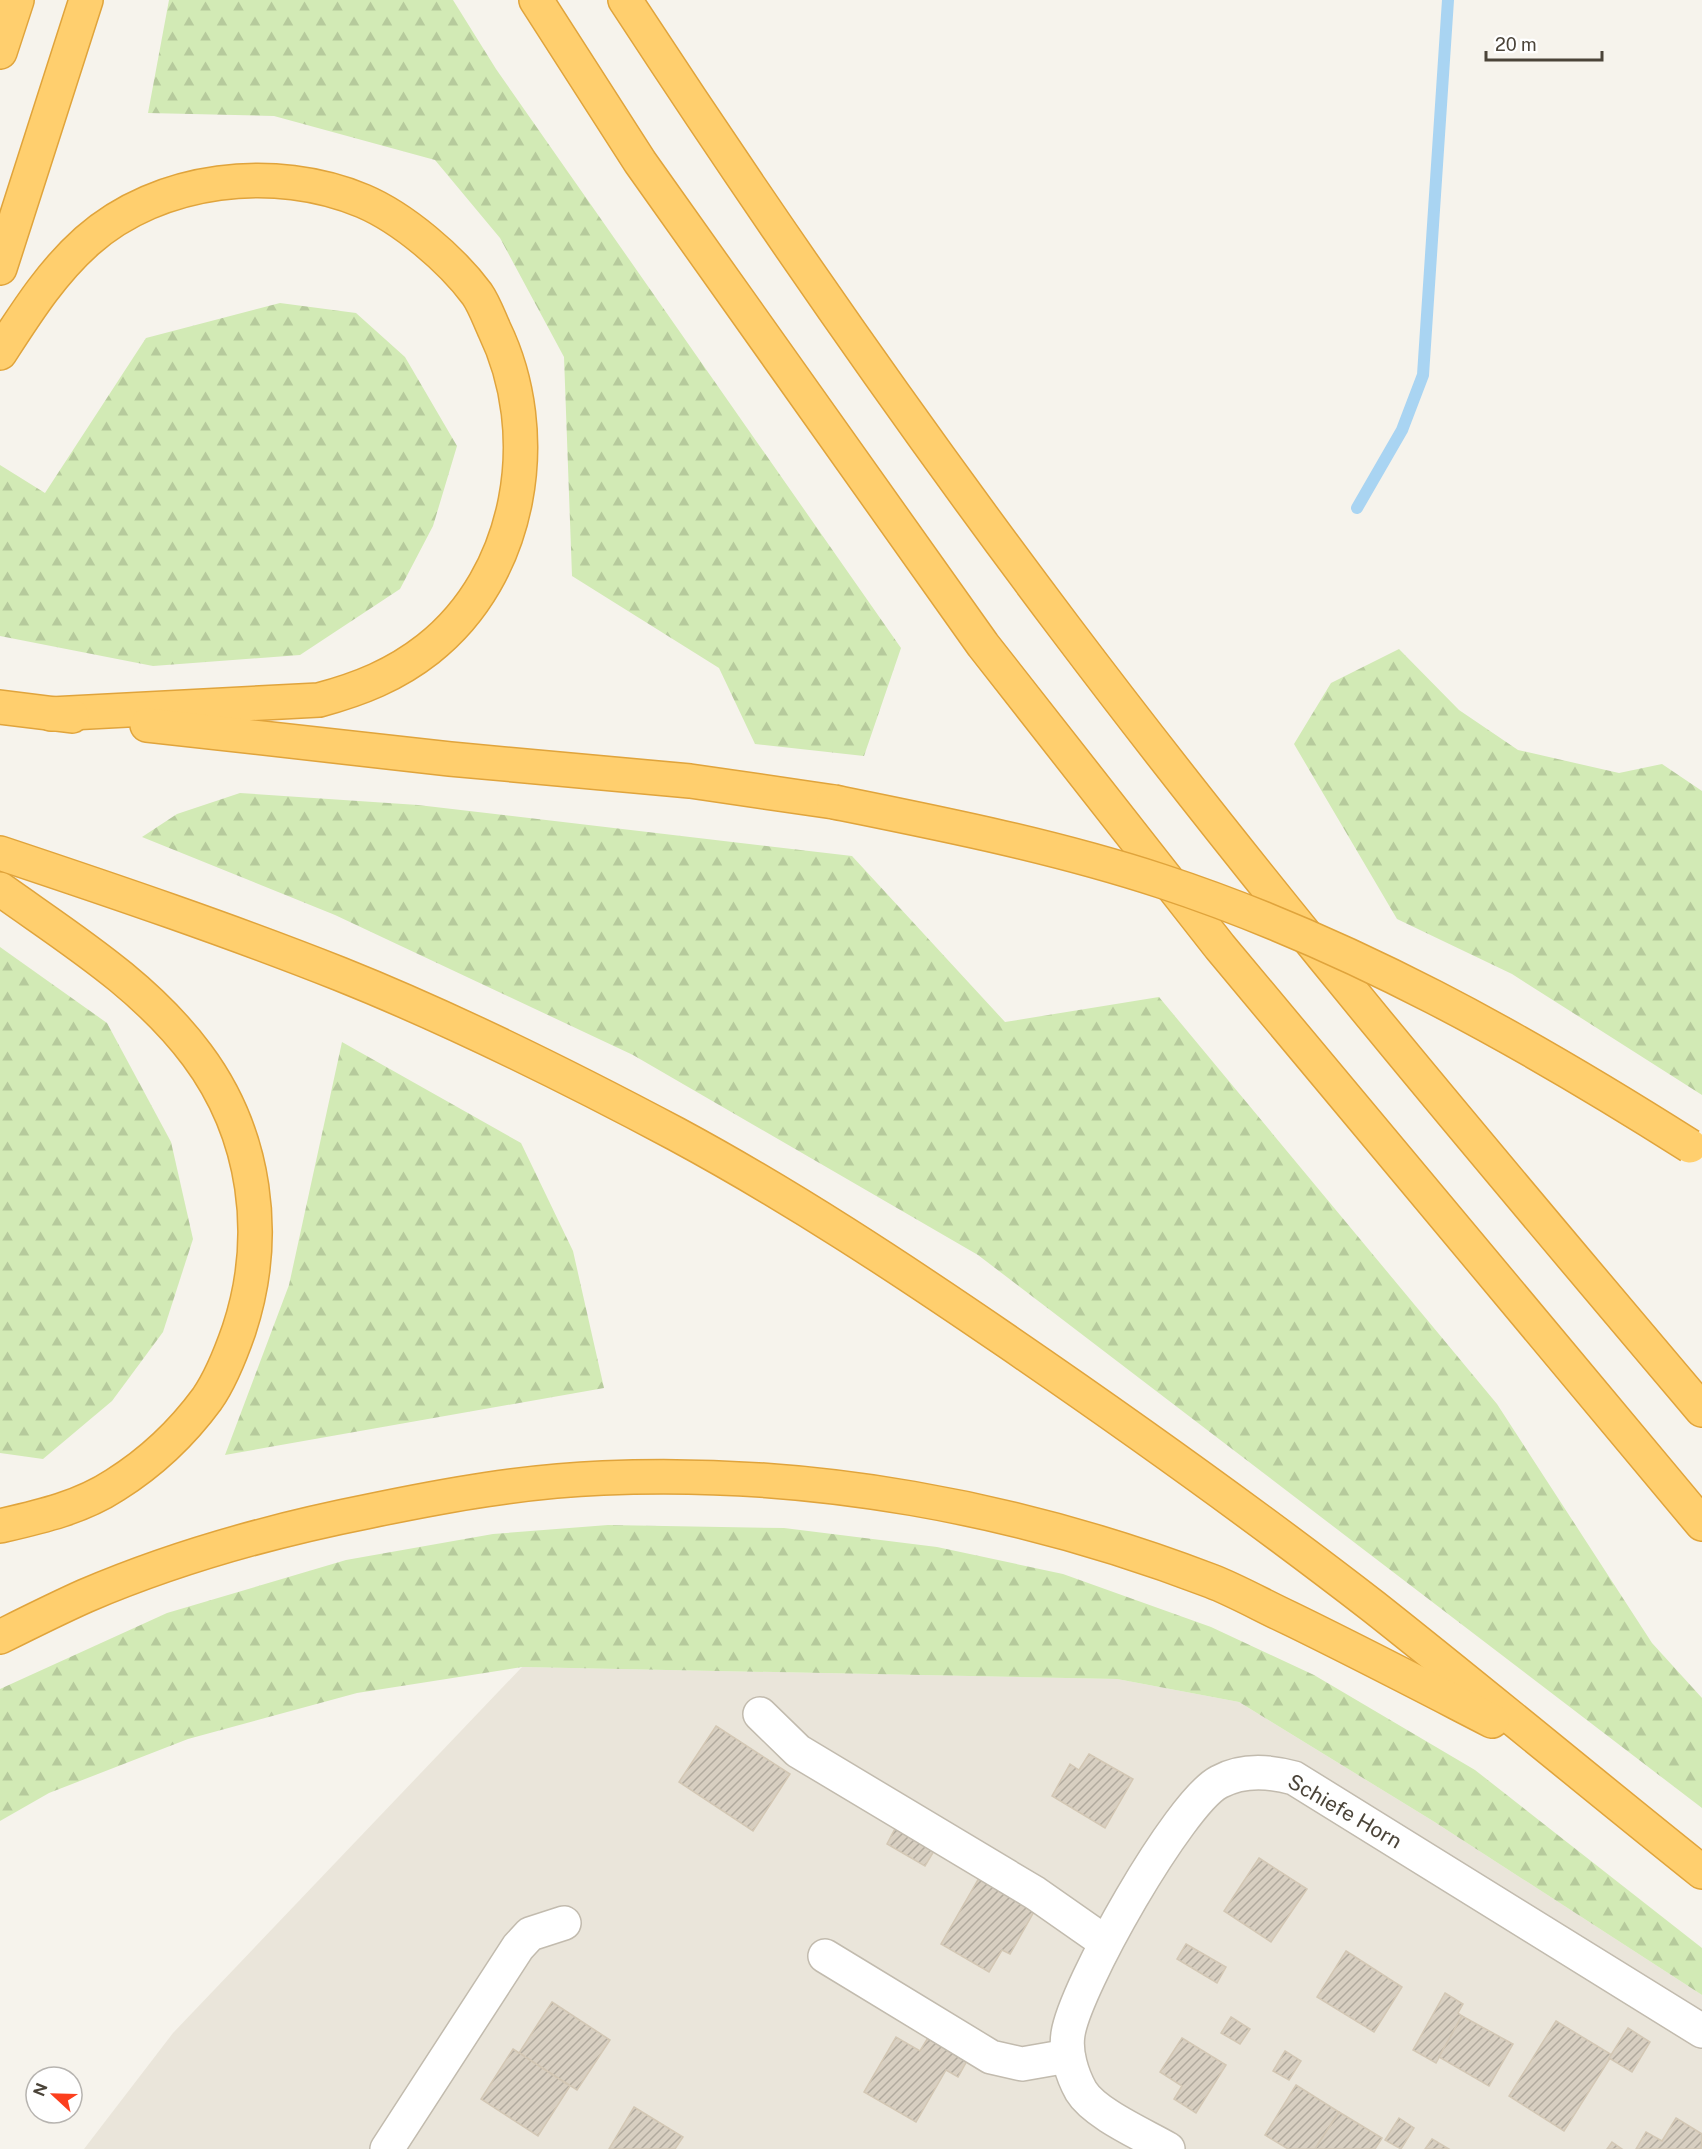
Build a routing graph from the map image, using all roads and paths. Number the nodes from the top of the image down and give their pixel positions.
1 (17, 0) edge
2 (86, 0) edge
3 (536, 0) edge
4 (625, 0) edge
5 (0, 52) edge
6 (0, 268) edge
7 (0, 354) edge
8 (0, 708) edge
9 (51, 714) junction
10 (0, 853) edge
11 (0, 889) edge
12 (1696, 1151) edge
13 (1702, 1410) edge
14 (1702, 1524) edge
15 (0, 1526) edge
16 (0, 1637) edge
17 (760, 1714) dead end
18 (1554, 1754) junction
19 (1702, 1872) edge
20 (564, 1923) dead end
21 (1105, 1942) junction
22 (825, 1956) dead end
23 (1702, 2031) edge
24 (1068, 2056) junction
25 (387, 2149) edge
26 (1168, 2149) edge

1 - 5 highway
2 - 6 highway
3 - 14 highway
4 - 13 highway
7 - 9 highway
8 - 9 highway
9 - 12 highway, bridge
10 - 18 highway
11 - 15 highway
16 - 18 highway
17 - 21 street
18 - 19 highway
20 - 25 street
21 - 23 street, Schiefe Horn
21 - 24 street, Schiefe Horn
22 - 24 street
24 - 26 street, Schiefe Horn

